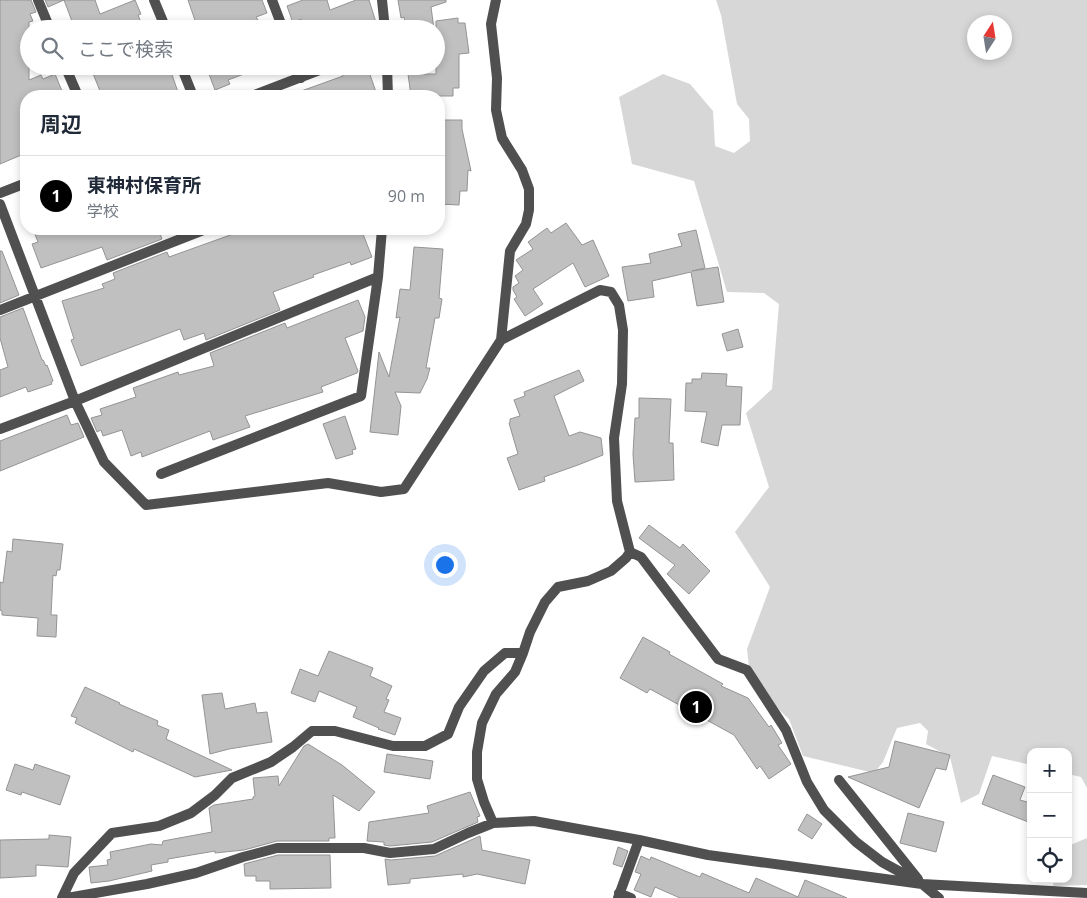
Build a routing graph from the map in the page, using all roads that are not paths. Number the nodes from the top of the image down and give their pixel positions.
1 (38, 0) edge
2 (154, 0) edge
3 (272, 0) edge
4 (382, 0) edge
5 (496, 0) edge
6 (46, 20) edge
7 (162, 20) edge
8 (280, 20) edge
9 (384, 20) edge
10 (69, 75) edge
11 (185, 75) edge
12 (300, 75) edge
13 (308, 75) edge
14 (387, 75) edge
15 (301, 78) junction
16 (75, 90) edge
17 (191, 90) edge
18 (268, 90) edge
19 (388, 90) edge
20 (20, 185) edge
21 (0, 193) edge
22 (0, 204) edge
23 (191, 235) edge
24 (382, 235) edge
25 (378, 277) junction
26 (35, 296) junction
27 (0, 310) edge
28 (501, 340) junction
29 (75, 401) junction
30 (0, 429) edge
31 (161, 474) dead end
32 (630, 552) junction
33 (523, 653) junction
34 (839, 780) dead end
35 (492, 823) junction
36 (639, 840) junction
37 (922, 884) junction
38 (1087, 893) edge
39 (619, 896) edge
40 (62, 898) edge
41 (67, 898) edge
42 (631, 898) edge
43 (939, 898) edge

1 - 6 street
2 - 7 street
3 - 8 street
4 - 9 street
5 - 28 street
10 - 16 street
11 - 17 street
12 - 15 street
13 - 15 street
14 - 19 street
15 - 18 street
20 - 21 street
22 - 26 street
23 - 26 street
24 - 25 street
25 - 29 street
25 - 31 street
26 - 27 street
26 - 29 street
28 - 29 street
28 - 32 street
29 - 30 street
32 - 33 street
32 - 37 street
33 - 35 street
33 - 40 street
34 - 37 street
35 - 36 street
35 - 41 street
36 - 37 street
36 - 39 street
37 - 38 street
37 - 43 street
39 - 42 street

